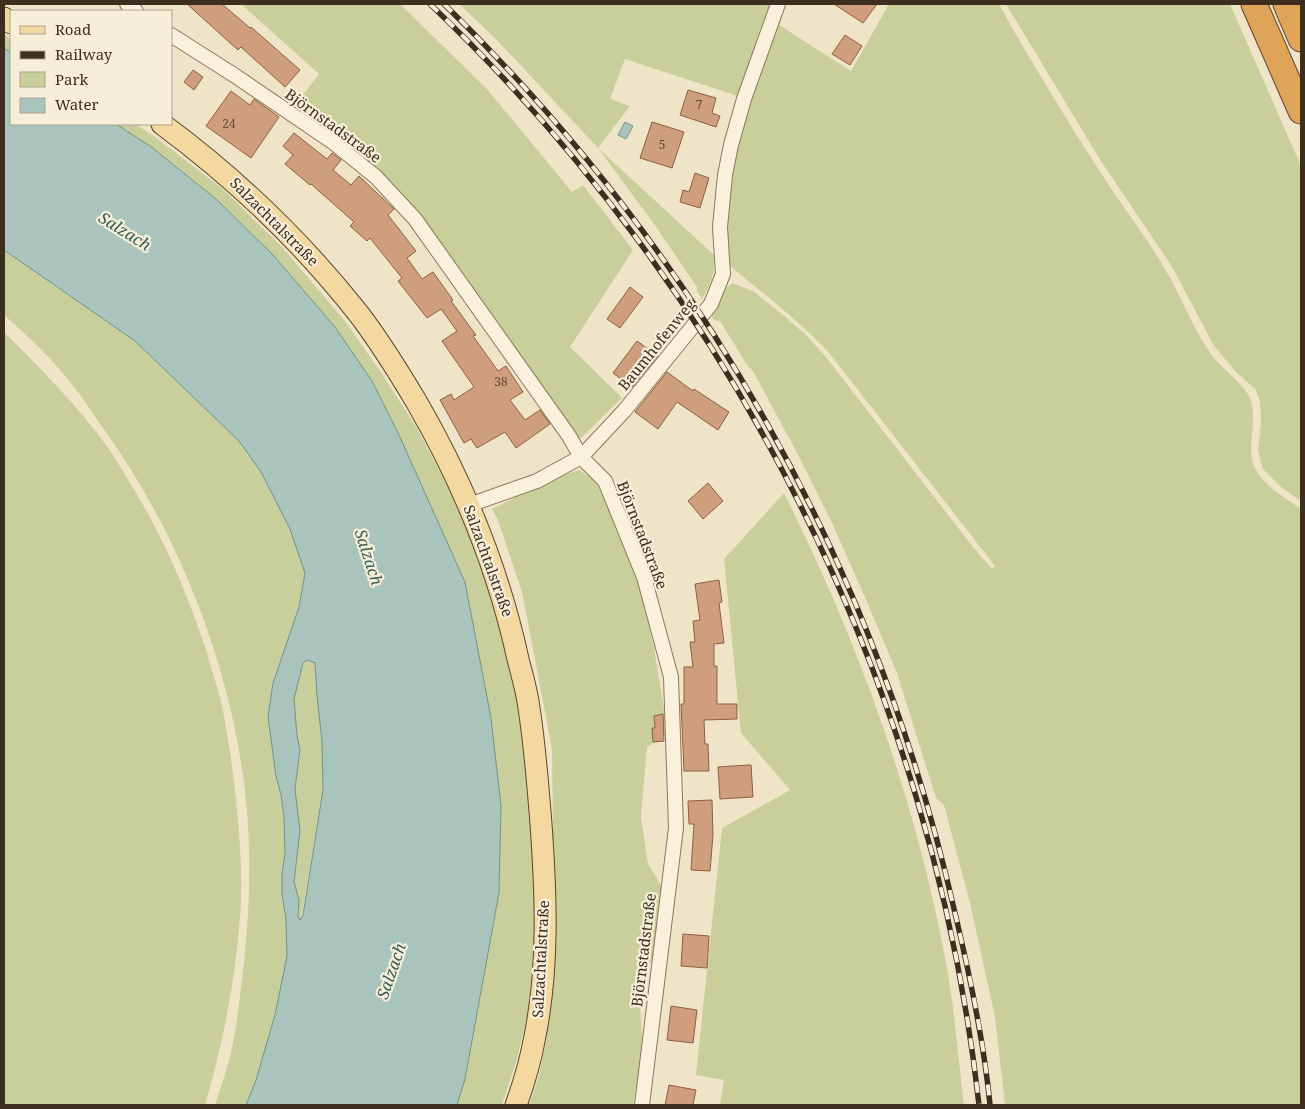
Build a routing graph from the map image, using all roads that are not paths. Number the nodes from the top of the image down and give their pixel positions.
1 (778, 4) edge
2 (1254, 4) edge
3 (1286, 4) edge
4 (172, 36) edge
5 (1301, 39) edge
6 (1301, 111) edge
7 (163, 125) edge
8 (581, 456) junction
9 (469, 505) junction
10 (516, 1105) edge
11 (642, 1105) edge

1 - 8 street, Baumhofenweg
2 - 6 highway
3 - 5 highway
4 - 8 street, Björnstadstraße
7 - 9 main road, Salzachtalstraße
8 - 9 street, Baumhofenweg
8 - 11 street, Björnstadstraße
9 - 10 main road, Salzachtalstraße

